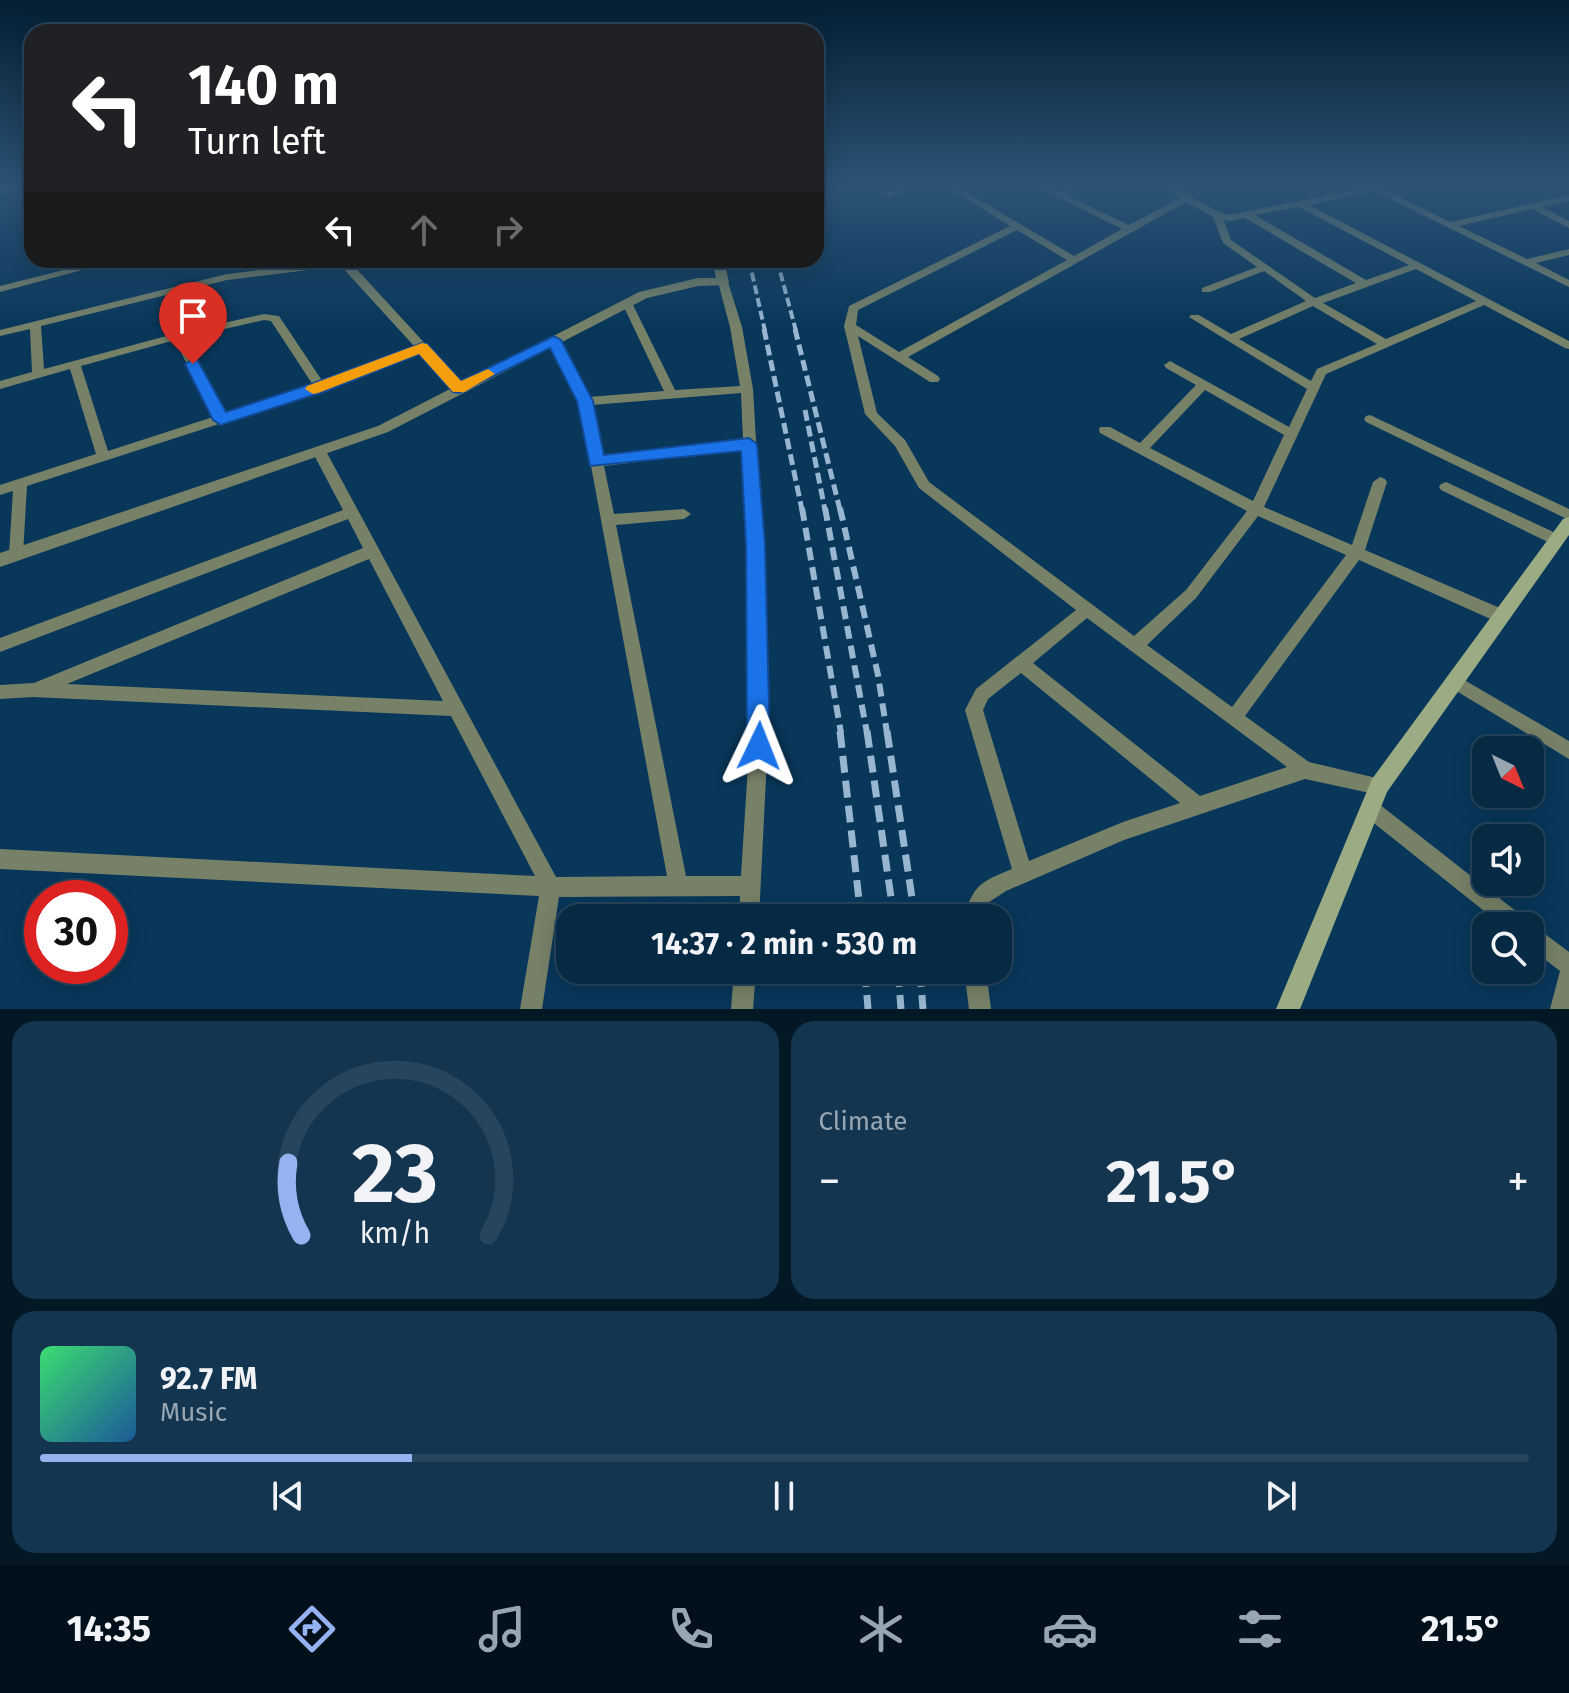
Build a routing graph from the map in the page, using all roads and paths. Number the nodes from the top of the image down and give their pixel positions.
1 (1003, 233) edge
2 (1030, 233) edge
3 (1122, 233) edge
4 (1224, 233) edge
5 (1278, 233) edge
6 (1355, 233) edge
7 (1464, 233) edge
8 (1569, 252) edge
9 (1074, 260) junction
10 (1525, 263) junction
11 (1416, 266) junction
12 (53, 268) edge
13 (84, 268) edge
14 (296, 268) edge
15 (350, 268) edge
16 (720, 268) edge
17 (1263, 268) junction
18 (54, 276) junction
19 (723, 282) junction
20 (1365, 284) junction
21 (1569, 284) edge
22 (0, 289) edge
23 (1206, 290) dead end
24 (1314, 302) junction
25 (1482, 302) junction
26 (627, 303) junction
27 (1195, 317) dead end
28 (35, 323) junction
29 (850, 326) junction
30 (0, 333) edge
31 (178, 336) junction
32 (1231, 338) junction
33 (554, 340) junction
34 (1384, 343) junction
35 (1569, 346) edge
36 (422, 347) junction
37 (899, 357) junction
38 (74, 363) junction
39 (1170, 365) dead end
40 (38, 374) junction
41 (934, 379) dead end
42 (1204, 384) junction
43 (0, 385) edge
44 (320, 387) junction
45 (459, 388) junction
46 (1314, 388) junction
47 (747, 389) junction
48 (671, 394) junction
49 (585, 401) junction
50 (1370, 419) dead end
51 (221, 420) junction
52 (1105, 430) dead end
53 (1292, 434) junction
54 (749, 444) junction
55 (1142, 449) junction
56 (320, 453) junction
57 (103, 457) junction
58 (597, 462) junction
59 (1380, 482) dead end
60 (20, 483) junction
61 (1446, 487) dead end
62 (0, 490) edge
63 (1256, 509) junction
64 (352, 512) junction
65 (684, 514) dead end
66 (1569, 515) edge
67 (608, 520) junction
68 (1563, 531) edge
69 (372, 551) junction
70 (1357, 551) junction
71 (16, 554) junction
72 (0, 560) edge
73 (1088, 609) junction
74 (1501, 616) junction
75 (0, 645) edge
76 (1135, 646) junction
77 (1021, 663) junction
78 (1454, 681) junction
79 (33, 690) junction
80 (0, 692) edge
81 (457, 709) junction
82 (1234, 718) junction
83 (1569, 751) edge
84 (1305, 770) junction
85 (1379, 786) junction
86 (1198, 806) junction
87 (1372, 810) junction
88 (0, 859) edge
89 (1023, 874) junction
90 (678, 884) junction
91 (751, 886) junction
92 (551, 887) junction
93 (750, 904) edge
94 (978, 904) edge
95 (1501, 912) edge
96 (1544, 946) edge
97 (1569, 965) edge
98 (1569, 974) edge
99 (744, 984) edge
100 (977, 984) edge
101 (531, 1009) edge
102 (742, 1009) edge
103 (980, 1009) edge
104 (1288, 1009) edge
105 (1561, 1009) edge

1 - 29 street
2 - 9 street
3 - 9 street
4 - 17 street
5 - 20 street
6 - 11 street
7 - 10 street
8 - 10 street
9 - 37 street
10 - 21 street
11 - 20 street
11 - 25 street
12 - 18 street
13 - 18 street
14 - 28 street
15 - 36 street
16 - 19 street
17 - 23 street
17 - 24 street
18 - 22 street
19 - 26 street
19 - 47 street
20 - 24 street
24 - 32 street
24 - 34 street
25 - 34 street
25 - 35 street
26 - 33 street
26 - 48 street
27 - 32 street
28 - 30 street
28 - 40 street
29 - 37 street
29 - 73 street
31 - 38 street
31 - 44 street
31 - 51 street
32 - 46 street
33 - 45 street
33 - 49 street
34 - 46 street
36 - 44 street
36 - 45 street
37 - 41 street
38 - 40 street
38 - 57 street
39 - 42 street
40 - 43 street
42 - 53 street
42 - 55 street
44 - 51 street
45 - 56 street
46 - 53 street
47 - 48 street
47 - 54 street
48 - 49 street
49 - 58 street
50 - 66 street
51 - 57 street
52 - 55 street
53 - 63 street
54 - 58 street
54 - 91 street
55 - 63 street
56 - 64 street
56 - 71 street
57 - 60 street
58 - 67 street
59 - 70 street
60 - 62 street
60 - 71 street
61 - 68 street
63 - 70 street
63 - 76 street
64 - 69 street
64 - 75 street
65 - 67 street
67 - 90 street
68 - 74 main road
69 - 79 street
69 - 81 street
70 - 74 street
70 - 82 street
71 - 72 street
73 - 76 street
73 - 77 street
74 - 78 main road
76 - 82 street
77 - 86 street
77 - 89 street
78 - 83 street
78 - 85 main road
79 - 80 street
79 - 81 street
81 - 92 street
82 - 84 street
84 - 85 street
84 - 86 street
85 - 87 main road
86 - 89 street
87 - 95 street
87 - 104 main road
88 - 92 street
89 - 94 street
90 - 91 street
90 - 92 street
91 - 93 street
92 - 101 street
96 - 97 street
98 - 105 street
99 - 102 street
100 - 103 street

